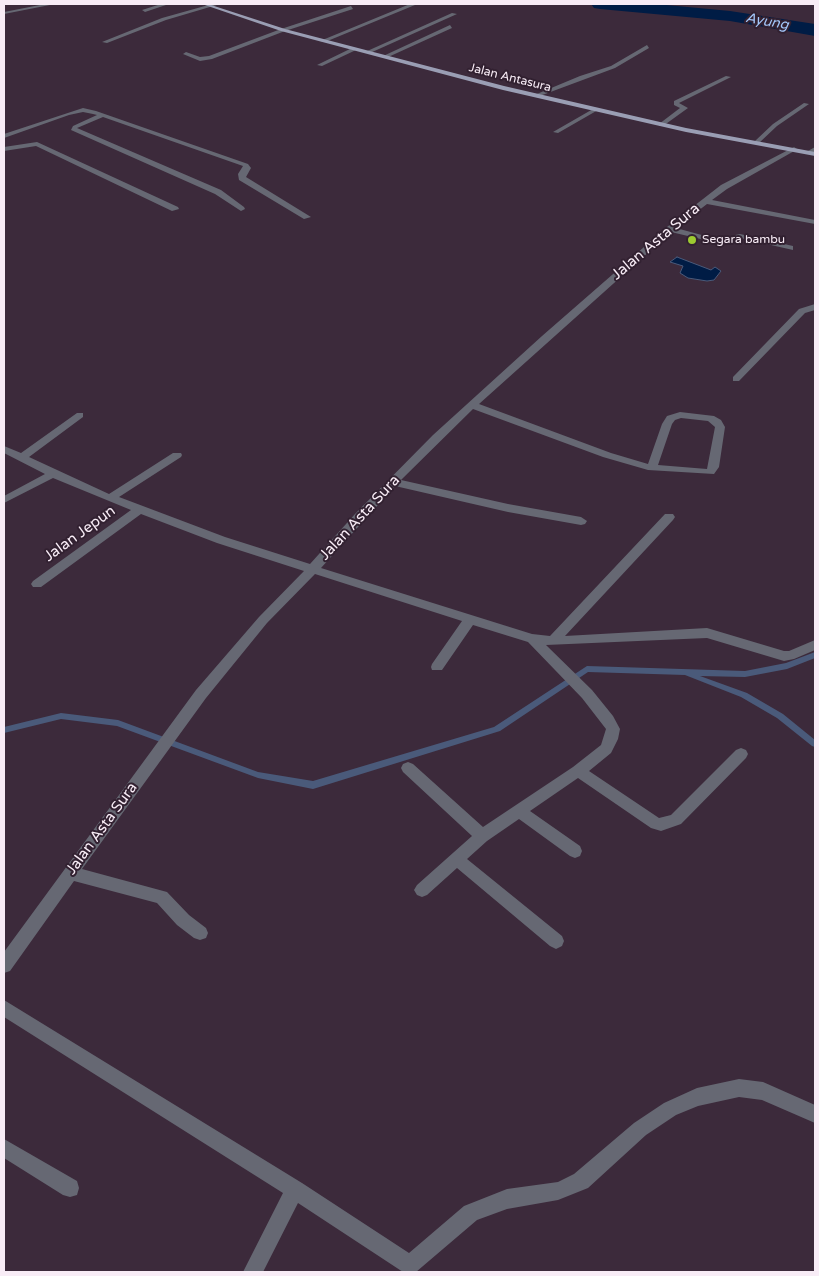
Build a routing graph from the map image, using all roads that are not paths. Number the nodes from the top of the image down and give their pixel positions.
1 (52, 4) edge
2 (166, 4) edge
3 (217, 4) edge
4 (207, 5) edge
5 (412, 5) dead end
6 (351, 8) dead end
7 (145, 10) dead end
8 (4, 13) edge
9 (454, 14) dead end
10 (450, 27) dead end
11 (284, 30) junction
12 (323, 41) junction
13 (105, 42) dead end
14 (648, 47) dead end
15 (354, 49) junction
16 (368, 52) junction
17 (186, 54) dead end
18 (384, 57) junction
19 (320, 65) dead end
20 (728, 77) dead end
21 (535, 96) junction
22 (806, 104) dead end
23 (595, 110) junction
24 (102, 115) junction
25 (661, 125) junction
26 (556, 132) dead end
27 (4, 136) edge
28 (757, 142) junction
29 (4, 149) edge
30 (794, 149) junction
31 (813, 152) edge
32 (705, 201) junction
33 (175, 209) dead end
34 (240, 209) dead end
35 (307, 217) dead end
36 (815, 222) edge
37 (670, 229) junction
38 (790, 248) dead end
39 (815, 307) edge
40 (736, 378) dead end
41 (472, 405) junction
42 (80, 415) dead end
43 (4, 449) edge
44 (177, 455) dead end
45 (21, 458) junction
46 (652, 468) junction
47 (54, 474) junction
48 (393, 482) junction
49 (110, 498) junction
50 (4, 500) edge
51 (140, 509) junction
52 (669, 517) dead end
53 (581, 521) dead end
54 (312, 570) junction
55 (37, 584) dead end
56 (470, 619) junction
57 (532, 639) junction
58 (554, 641) junction
59 (815, 645) edge
60 (437, 667) dead end
61 (741, 754) dead end
62 (408, 768) dead end
63 (578, 771) junction
64 (519, 811) junction
65 (482, 836) junction
66 (575, 851) dead end
67 (457, 859) junction
68 (70, 873) junction
69 (422, 890) dead end
70 (200, 933) dead end
71 (556, 940) dead end
72 (4, 964) edge
73 (4, 1008) edge
74 (815, 1114) edge
75 (4, 1148) edge
76 (70, 1188) dead end
77 (296, 1190) junction
78 (409, 1269) edge
79 (252, 1272) edge

1 - 8 street
2 - 7 street
3 - 4 street
4 - 11 main road, Jalan Antasura
4 - 13 street
5 - 12 street
6 - 11 street
9 - 16 street
10 - 18 street
11 - 12 main road, Jalan Antasura
11 - 17 street
12 - 15 main road, Jalan Antasura
14 - 21 street
15 - 16 main road, Jalan Antasura
15 - 19 street
16 - 18 main road, Jalan Antasura
18 - 21 main road, Jalan Antasura
20 - 25 street
21 - 23 main road, Jalan Antasura
22 - 28 street
23 - 25 main road, Jalan Antasura
23 - 26 street
24 - 27 street
24 - 34 street
24 - 35 street
25 - 28 main road, Jalan Antasura
28 - 30 main road, Jalan Antasura
29 - 33 street
30 - 31 main road, Jalan Antasura
30 - 32 street, Jalan Asta Sura
32 - 36 street
32 - 37 street, Jalan Asta Sura
37 - 38 street
37 - 41 street, Jalan Asta Sura
39 - 40 street
41 - 46 street
41 - 48 street, Jalan Asta Sura
42 - 45 street
43 - 45 street
44 - 49 street
45 - 47 street
46 - 46 street
47 - 49 street
47 - 50 street
48 - 53 street
48 - 54 street, Jalan Asta Sura
49 - 51 street
51 - 54 street
51 - 55 street, Jalan Jepun
52 - 58 street
54 - 56 street
54 - 68 street, Jalan Asta Sura
56 - 57 street
56 - 60 street
57 - 58 street
57 - 63 street
58 - 59 street
61 - 63 street
62 - 65 street
63 - 64 street
64 - 65 street
64 - 66 street
65 - 67 street
67 - 69 street
67 - 71 street
68 - 70 street
68 - 72 street, Jalan Asta Sura
73 - 77 street
74 - 78 street
75 - 76 street
77 - 78 street
77 - 79 street

